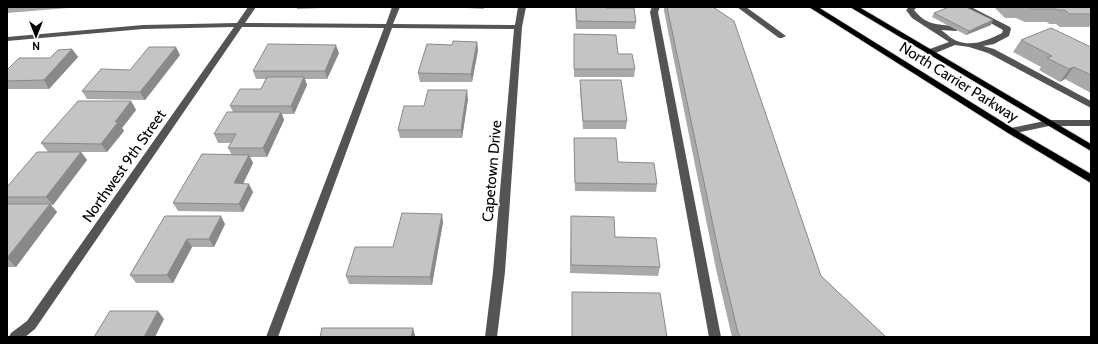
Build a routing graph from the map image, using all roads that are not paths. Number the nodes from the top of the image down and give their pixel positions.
1 (252, 7) edge
2 (396, 7) edge
3 (522, 7) edge
4 (656, 7) edge
5 (741, 7) edge
6 (813, 7) edge
7 (854, 7) edge
8 (913, 7) edge
9 (964, 8) edge
10 (974, 14) junction
11 (935, 18) edge
12 (982, 20) edge
13 (944, 23) edge
14 (240, 25) junction
15 (389, 26) junction
16 (518, 26) junction
17 (930, 27) junction
18 (956, 29) edge
19 (782, 36) dead end
20 (7, 39) edge
21 (955, 43) junction
22 (974, 46) junction
23 (930, 52) junction
24 (1091, 105) edge
25 (1049, 123) junction
26 (1091, 123) edge
27 (1010, 131) junction
28 (1091, 148) edge
29 (1091, 179) edge
30 (14, 337) edge
31 (272, 337) edge
32 (491, 337) edge
33 (715, 337) edge

1 - 14 street, Northwest 9th Street
2 - 15 street
3 - 16 street, Capetown Drive
4 - 33 street
5 - 19 street
6 - 27 main road, North Carrier Parkway
7 - 23 main road, North Carrier Parkway
8 - 17 street
9 - 10 street
10 - 12 street
10 - 22 street
11 - 17 street
13 - 17 street
14 - 15 street
14 - 20 street
14 - 30 street, Northwest 9th Street
15 - 16 street
15 - 31 street
16 - 32 street, Capetown Drive
17 - 18 street
17 - 21 street
21 - 22 street
21 - 23 street
22 - 24 street
23 - 25 main road, North Carrier Parkway
25 - 26 street
25 - 27 street
25 - 28 main road, North Carrier Parkway
27 - 29 main road, North Carrier Parkway

